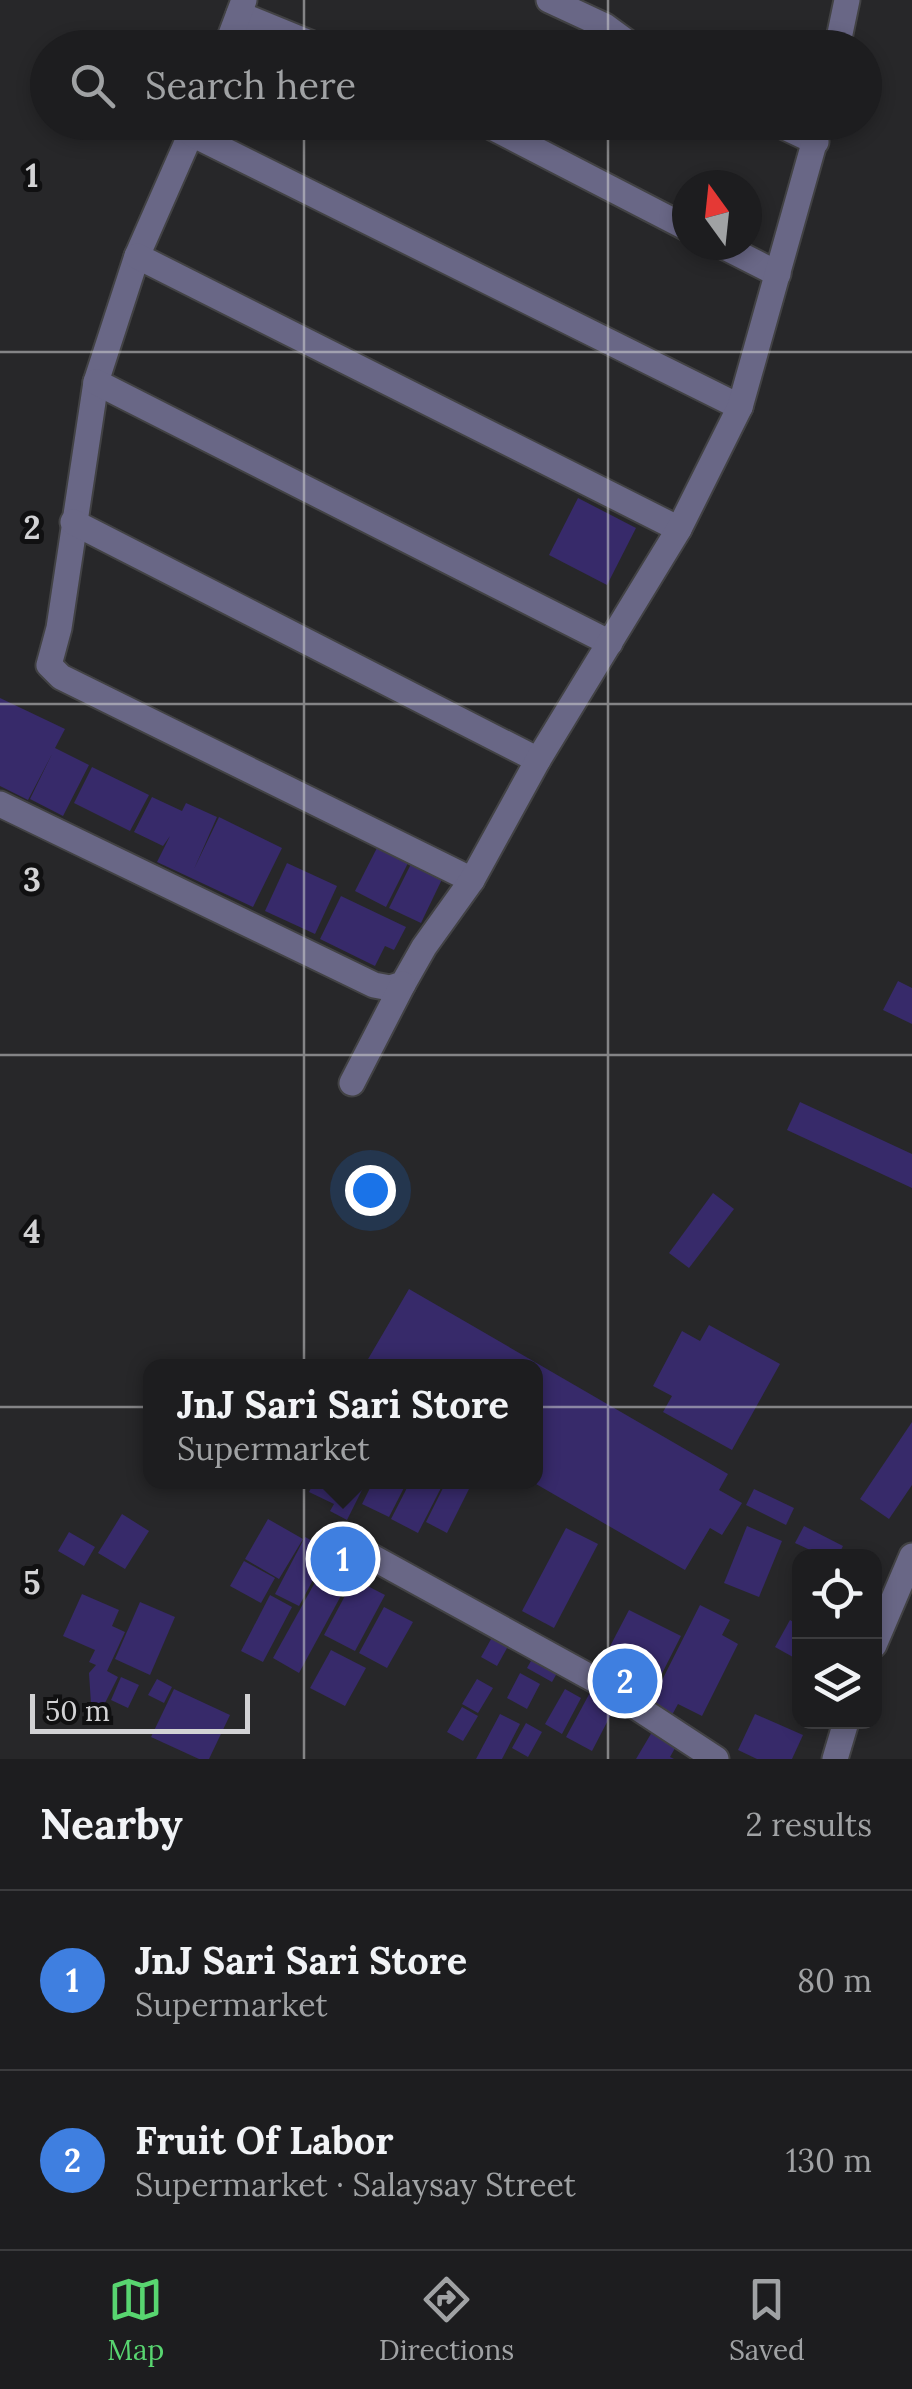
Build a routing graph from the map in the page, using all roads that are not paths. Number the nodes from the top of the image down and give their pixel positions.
1 (549, 0) edge
2 (846, 0) edge
3 (241, 7) edge
4 (286, 30) edge
5 (611, 30) edge
6 (840, 30) edge
7 (189, 140) edge
8 (218, 140) edge
9 (517, 140) edge
10 (816, 140) edge
11 (672, 220) edge
12 (137, 256) junction
13 (750, 260) edge
14 (778, 274) junction
15 (96, 382) junction
16 (740, 406) junction
17 (73, 522) junction
18 (678, 530) junction
19 (610, 643) junction
20 (538, 760) junction
21 (0, 804) edge
22 (472, 880) junction
23 (402, 984) junction
24 (352, 1082) dead end
25 (361, 1550) dead end
26 (912, 1556) edge
27 (877, 1639) edge
28 (844, 1729) edge
29 (716, 1759) edge
30 (835, 1759) edge

1 - 5 street
2 - 6 street
3 - 4 street
7 - 12 street
8 - 16 street
9 - 11 street
10 - 14 street
12 - 15 street
12 - 18 street
13 - 14 street
14 - 16 street
15 - 17 street
15 - 19 street
16 - 18 street
17 - 20 street
17 - 22 street
18 - 19 street
19 - 20 street
20 - 22 street
21 - 23 street
22 - 23 street
23 - 24 street
25 - 29 street
26 - 27 street
28 - 30 street

